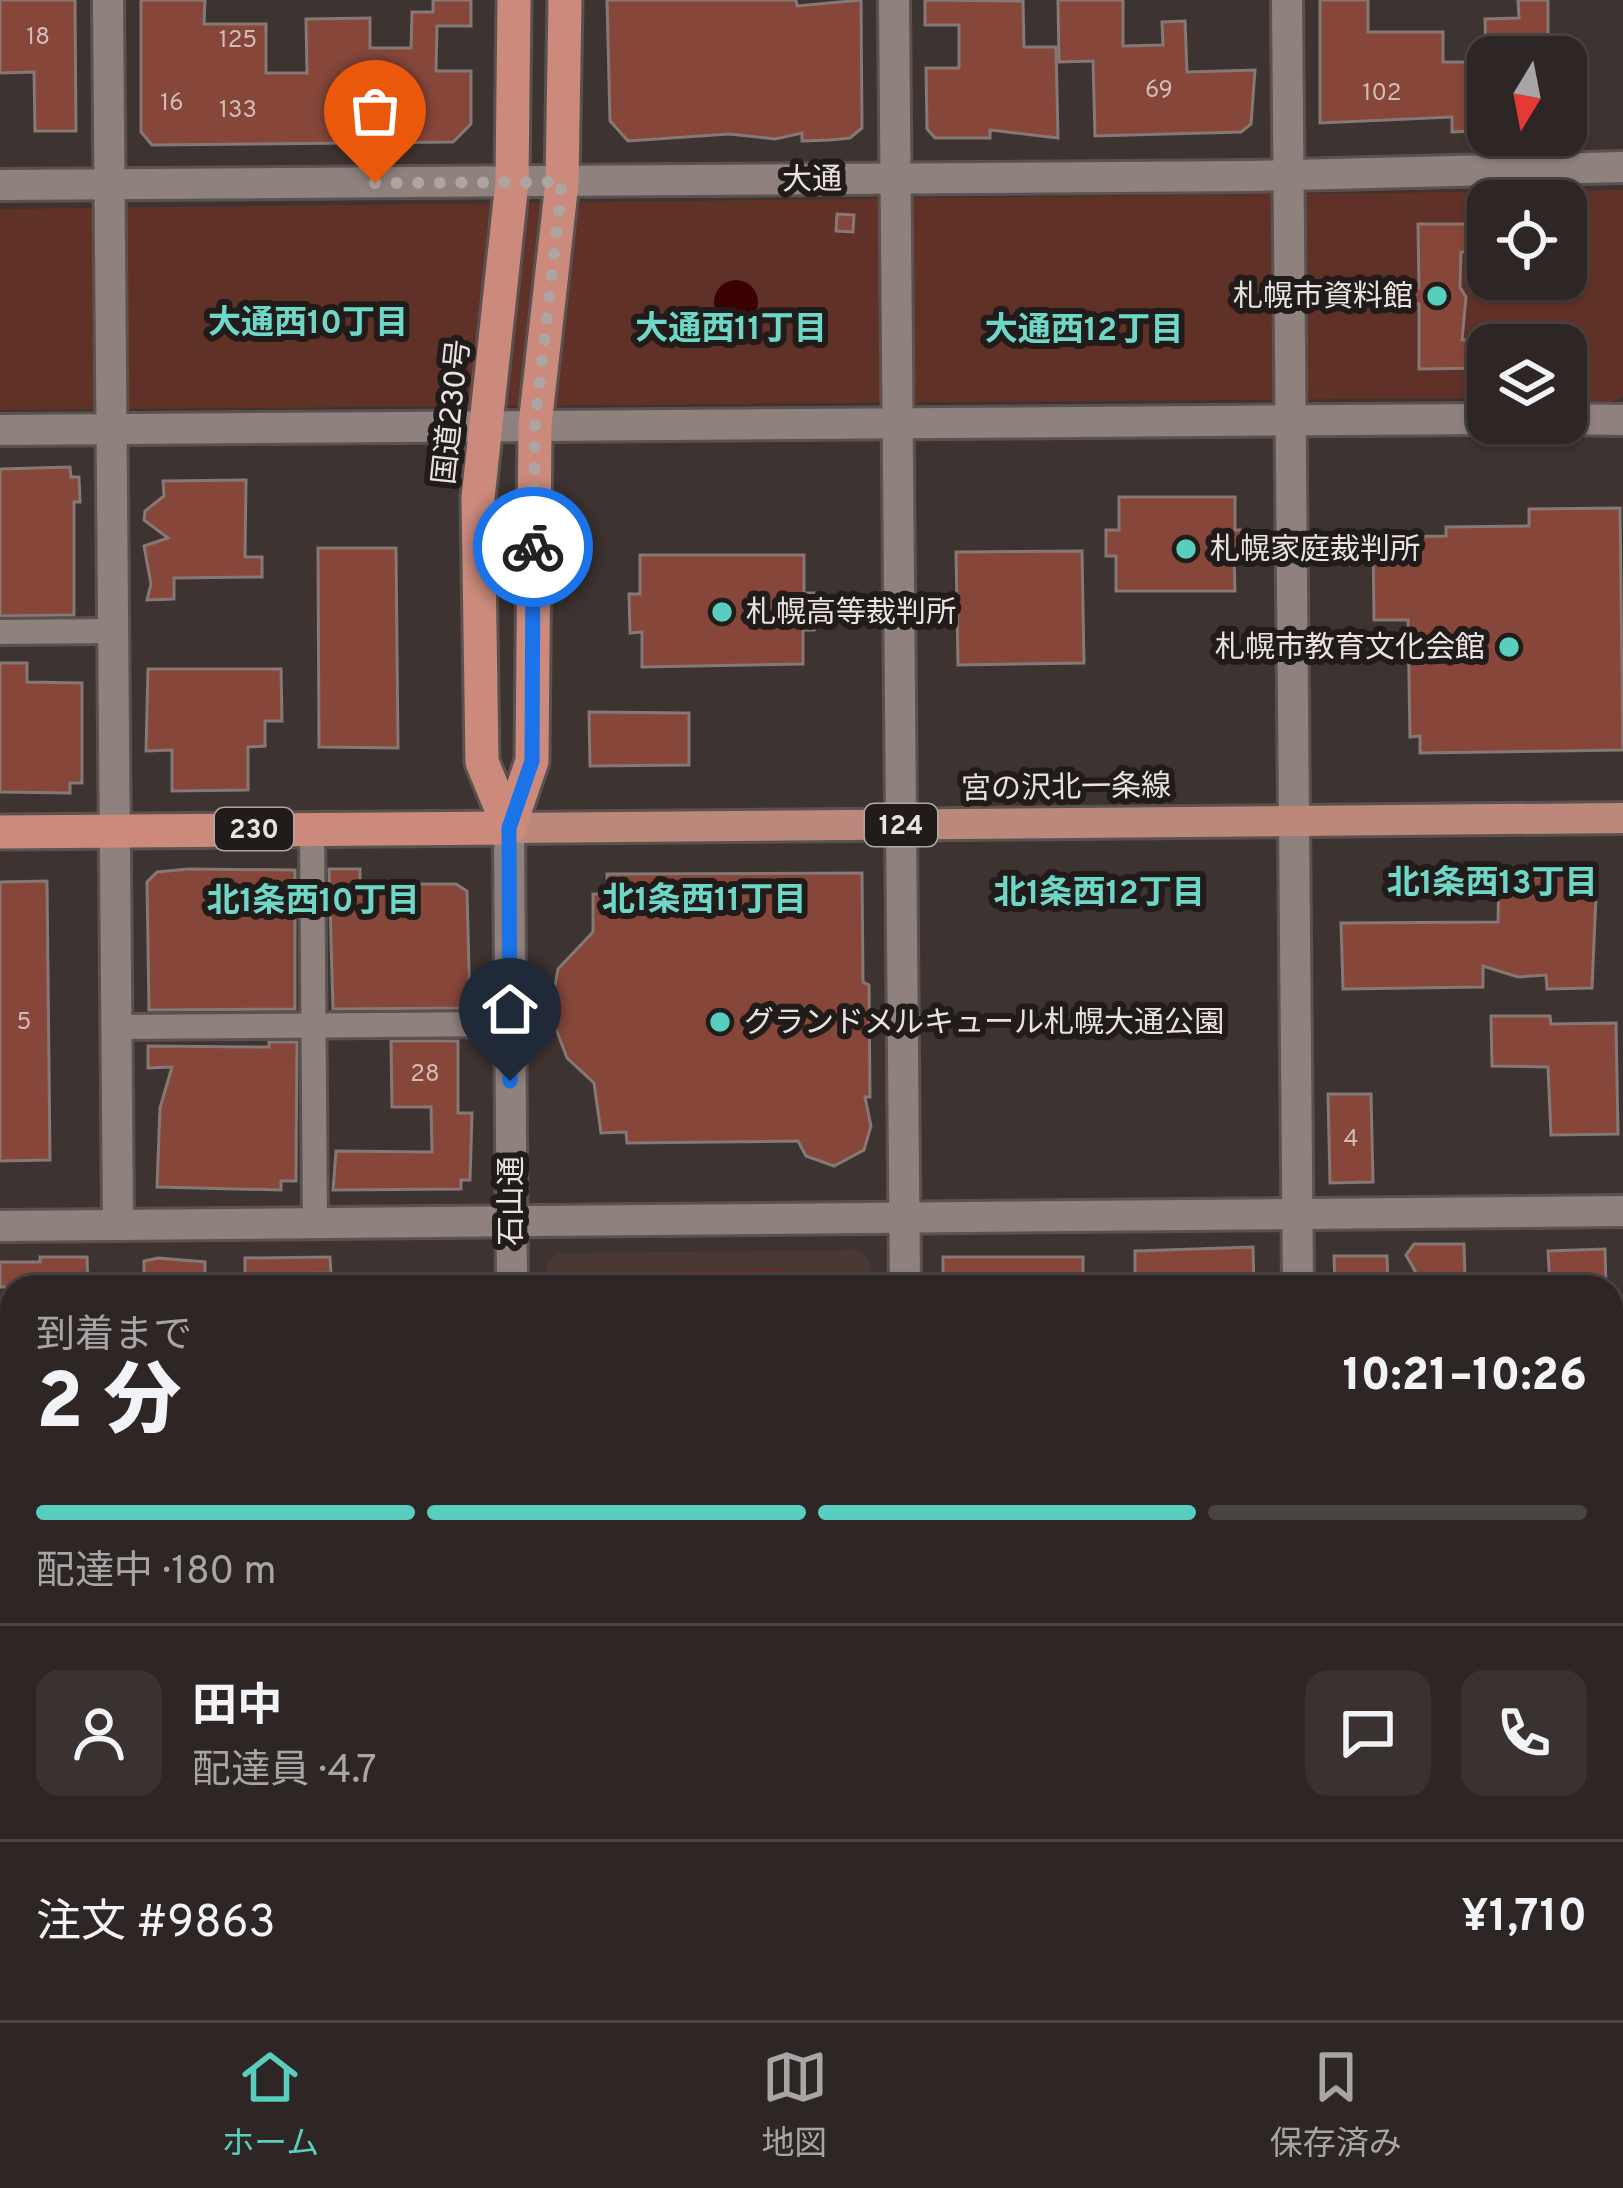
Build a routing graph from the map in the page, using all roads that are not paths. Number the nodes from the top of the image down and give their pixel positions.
1 (108, 0) edge
2 (514, 0) edge
3 (566, 0) edge
4 (894, 0) edge
5 (1287, 0) edge
6 (1623, 166) edge
7 (1288, 174) junction
8 (896, 179) junction
9 (512, 182) junction
10 (562, 182) junction
11 (110, 184) junction
12 (0, 185) edge
13 (1290, 418) junction
14 (1467, 419) edge
15 (1587, 419) edge
16 (1623, 420) edge
17 (898, 422) junction
18 (535, 425) junction
19 (485, 426) junction
20 (112, 429) junction
21 (0, 430) edge
22 (113, 631) junction
23 (0, 632) edge
24 (1623, 818) edge
25 (1294, 821) junction
26 (902, 825) junction
27 (509, 828) junction
28 (312, 829) junction
29 (114, 831) junction
30 (0, 832) edge
31 (314, 1024) junction
32 (509, 1024) junction
33 (117, 1028) junction
34 (1623, 1211) edge
35 (1297, 1214) junction
36 (904, 1219) junction
37 (510, 1222) junction
38 (315, 1223) junction
39 (118, 1225) junction
40 (0, 1226) edge
41 (512, 1275) edge
42 (905, 1275) edge
43 (1298, 1275) edge

1 - 11 street
2 - 9 highway, 国道230号
3 - 10 highway
4 - 8 street
5 - 7 street
6 - 7 street, 大通
7 - 8 street, 大通
7 - 13 street
8 - 10 street, 大通
8 - 17 street
9 - 10 street, 大通
9 - 11 street, 大通
9 - 19 highway, 国道230号
10 - 18 highway
11 - 12 street, 大通
11 - 20 street
13 - 14 street
13 - 17 street
13 - 25 street
15 - 16 street
17 - 18 street
17 - 26 street
18 - 19 street
18 - 27 highway
19 - 20 street
19 - 27 highway, 国道230号
20 - 21 street
20 - 22 street
22 - 23 street
22 - 29 street
24 - 25 main road, 宮の沢北一条線 / 124
25 - 26 main road, 宮の沢北一条線 / 124
25 - 35 street
26 - 27 main road, 宮の沢北一条線 / 124
26 - 36 street
27 - 28 highway, 230
27 - 32 street, 石山通
28 - 29 highway, 230
28 - 31 street
29 - 30 highway, 230
29 - 33 street
31 - 32 street
31 - 33 street
31 - 38 street
32 - 37 street, 石山通
33 - 39 street
34 - 35 street
35 - 36 street
35 - 43 street
36 - 37 street
36 - 42 street
37 - 38 street
37 - 41 street, 石山通
38 - 39 street
39 - 40 street

